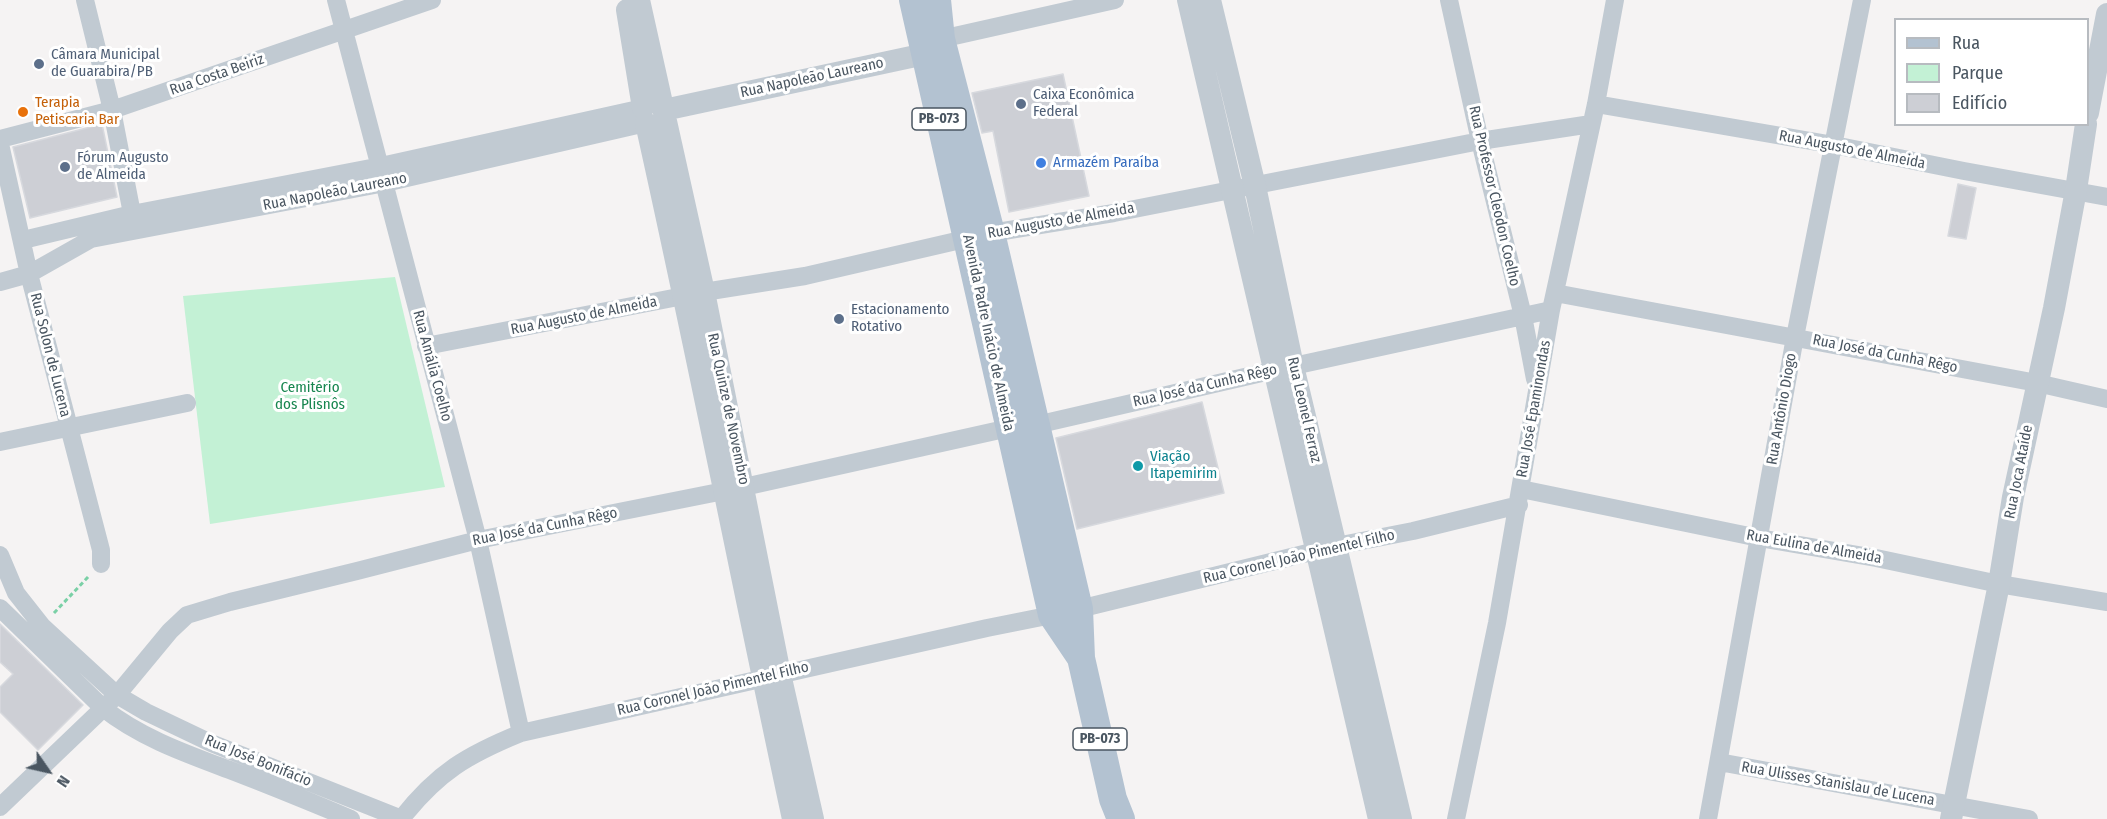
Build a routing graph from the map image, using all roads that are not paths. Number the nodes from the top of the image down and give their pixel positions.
1 (85, 0) edge
2 (336, 0) edge
3 (432, 0) edge
4 (625, 0) edge
5 (639, 0) edge
6 (913, 0) edge
7 (937, 0) edge
8 (1115, 0) edge
9 (1449, 0) edge
10 (1616, 0) edge
11 (1862, 0) edge
12 (1202, 1) edge
13 (2107, 14) edge
14 (343, 32) junction
15 (933, 47) junction
16 (1596, 104) junction
17 (2089, 108) edge
18 (112, 110) junction
19 (651, 114) junction
20 (1591, 124) junction
21 (2086, 126) edge
22 (0, 139) edge
23 (1480, 141) junction
24 (0, 144) edge
25 (1834, 145) junction
26 (383, 175) junction
27 (1255, 186) junction
28 (1233, 190) junction
29 (2076, 190) junction
30 (2107, 197) edge
31 (134, 223) junction
32 (979, 236) junction
33 (23, 240) junction
34 (29, 274) junction
35 (0, 282) edge
36 (694, 294) junction
37 (1553, 301) junction
38 (1523, 316) junction
39 (1795, 337) junction
40 (426, 346) junction
41 (1284, 368) junction
42 (2037, 383) junction
43 (1538, 393) junction
44 (2107, 399) edge
45 (187, 403) dead end
46 (1022, 427) junction
47 (68, 428) junction
48 (0, 442) edge
49 (734, 489) junction
50 (1520, 497) junction
51 (1759, 538) junction
52 (478, 540) junction
53 (1326, 549) junction
54 (0, 555) edge
55 (101, 564) road end
56 (1999, 584) junction
57 (16, 593) junction
58 (2107, 602) edge
59 (0, 606) edge
60 (1065, 612) junction
61 (771, 676) junction
62 (117, 695) junction
63 (103, 708) junction
64 (521, 733) junction
65 (1719, 762) junction
66 (300, 788) junction
67 (0, 807) edge
68 (1953, 812) edge
69 (351, 819) edge
70 (401, 819) edge
71 (793, 819) edge
72 (813, 819) edge
73 (1120, 819) edge
74 (1379, 819) edge
75 (1401, 819) edge
76 (1456, 819) edge
77 (1708, 819) edge
78 (2029, 819) edge

1 - 18 street
2 - 14 street, Rua Amália Coelho
3 - 14 street, Rua Costa Beiriz
4 - 19 street, Rua Quinze de Novembro
5 - 19 street, Rua Quinze de Novembro
6 - 15 main road, Avenida Padre Inácio de Almeida / PB-073
7 - 15 main road, Avenida Padre Inácio de Almeida / PB-073
8 - 15 street, Rua Napoleão Laureano
9 - 23 street, Rua Professor Cleodon Coelho
10 - 16 street, Rua José Epaminondas
11 - 25 street, Rua Antônio Diogo
12 - 27 street, Rua Leonel Ferraz
12 - 28 street, Rua Leonel Ferraz
13 - 17 street
14 - 18 street, Rua Costa Beiriz
14 - 26 street, Rua Amália Coelho
15 - 19 street, Rua Napoleão Laureano
15 - 32 main road, Avenida Padre Inácio de Almeida / PB-073
16 - 20 street, Rua José Epaminondas
16 - 25 street, Rua Augusto de Almeida
18 - 22 street, Rua Costa Beiriz
18 - 31 street
19 - 26 street, Rua Napoleão Laureano
19 - 36 street, Rua Quinze de Novembro
20 - 23 street, Rua Augusto de Almeida
20 - 37 street, Rua José Epaminondas
21 - 29 street, Rua Joca Ataíde
23 - 27 street, Rua Augusto de Almeida
23 - 38 street, Rua Professor Cleodon Coelho
24 - 33 street, Rua Solon de Lucena
25 - 29 street, Rua Augusto de Almeida
25 - 39 street, Rua Antônio Diogo
26 - 31 street, Rua Napoleão Laureano
26 - 40 street, Rua Amália Coelho
27 - 28 street, Rua Augusto de Almeida
27 - 41 street, Rua Leonel Ferraz
28 - 32 street, Rua Augusto de Almeida
28 - 41 street, Rua Leonel Ferraz
29 - 30 street, Rua Augusto de Almeida
29 - 42 street, Rua Joca Ataíde
31 - 33 street, Rua Napoleão Laureano
31 - 34 street, Rua Napoleão Laureano
32 - 36 street, Rua Augusto de Almeida
32 - 46 main road, Avenida Padre Inácio de Almeida / PB-073
33 - 34 street, Rua Solon de Lucena
34 - 35 street, Rua Napoleão Laureano
34 - 47 street, Rua Solon de Lucena
36 - 40 street, Rua Augusto de Almeida
36 - 49 street, Rua Quinze de Novembro
37 - 38 street, Rua José da Cunha Rêgo
37 - 39 street, Rua José da Cunha Rêgo
37 - 43 street, Rua José Epaminondas
38 - 41 street, Rua José da Cunha Rêgo
38 - 43 street, Rua Professor Cleodon Coelho
39 - 42 street, Rua José da Cunha Rêgo
39 - 51 street, Rua Antônio Diogo
40 - 52 street, Rua Amália Coelho
41 - 46 street, Rua José da Cunha Rêgo
41 - 53 street, Rua Leonel Ferraz
42 - 44 street, Rua José da Cunha Rêgo
42 - 56 street, Rua Joca Ataíde
43 - 50 street, Rua José Epaminondas
45 - 47 street
46 - 49 street, Rua José da Cunha Rêgo
46 - 60 main road, Avenida Padre Inácio de Almeida / PB-073
47 - 48 street
47 - 55 street, Rua Solon de Lucena
49 - 52 street, Rua José da Cunha Rêgo
49 - 61 street, Rua Quinze de Novembro
50 - 51 street, Rua Eulina de Almeida
50 - 53 street, Rua Coronel João Pimentel Filho
50 - 76 street, Rua José Epaminondas
51 - 56 street, Rua Eulina de Almeida
51 - 65 street, Rua Antônio Diogo
52 - 62 street, Rua José da Cunha Rêgo
52 - 64 street, Rua Amália Coelho
53 - 60 street, Rua Coronel João Pimentel Filho
53 - 74 street, Rua Leonel Ferraz
53 - 75 street, Rua Leonel Ferraz
54 - 57 street, Rua José Bonifácio
56 - 58 street, Rua Eulina de Almeida
56 - 68 street, Rua Joca Ataíde
57 - 59 street
57 - 62 street, Rua José Bonifácio
59 - 63 street, Rua José Bonifácio
60 - 61 street, Rua Coronel João Pimentel Filho
60 - 73 main road, Avenida Padre Inácio de Almeida / PB-073
61 - 64 street, Rua Coronel João Pimentel Filho
61 - 71 street, Rua Quinze de Novembro
61 - 72 street, Rua Quinze de Novembro
62 - 63 street, Rua José da Cunha Rêgo
62 - 66 street, Rua José Bonifácio
63 - 66 street, Rua José Bonifácio
63 - 67 street, Rua José da Cunha Rêgo
64 - 70 street, Rua Coronel João Pimentel Filho
65 - 68 street, Rua Ulisses Stanislau de Lucena
65 - 77 street, Rua Antônio Diogo
66 - 69 street, Rua José Bonifácio
66 - 70 street, Rua José Bonifácio
68 - 78 street, Rua Ulisses Stanislau de Lucena

